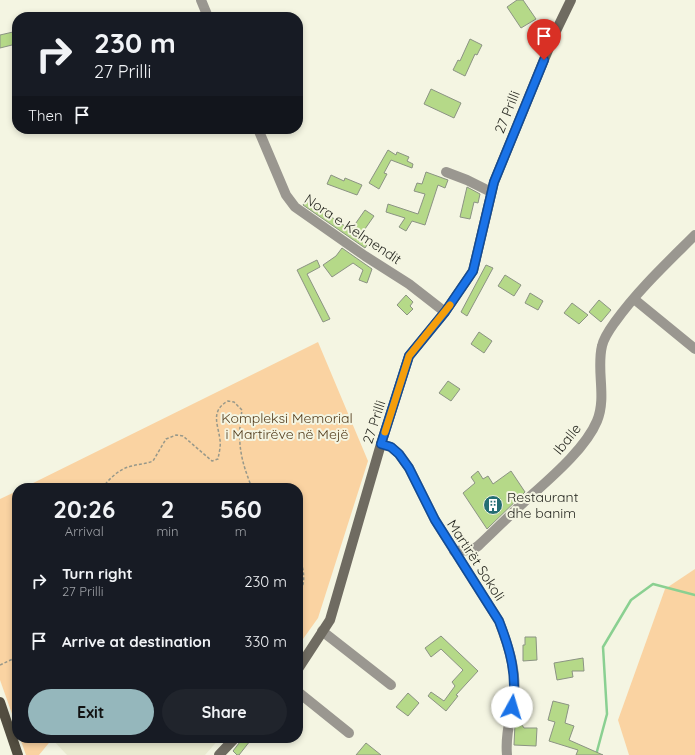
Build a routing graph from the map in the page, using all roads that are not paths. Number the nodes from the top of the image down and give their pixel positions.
1 (201, 0) edge
2 (571, 0) edge
3 (206, 12) edge
4 (260, 134) edge
5 (446, 172) dead end
6 (491, 192) junction
7 (695, 235) edge
8 (634, 299) junction
9 (445, 312) junction
10 (695, 349) edge
11 (381, 444) junction
12 (454, 552) junction
13 (322, 631) junction
14 (303, 661) edge
15 (391, 685) dead end
16 (303, 696) edge
17 (0, 702) edge
18 (4, 721) edge
19 (349, 733) dead end
20 (12, 740) edge
21 (13, 743) edge
22 (230, 743) edge
23 (18, 755) edge
24 (219, 755) edge
25 (507, 755) edge

1 - 3 street
2 - 6 street, 27 Prilli
4 - 9 street, Nora e Kelmendit
5 - 6 street
6 - 9 street, 27 Prilli
7 - 8 street, Iballe
8 - 10 street
8 - 12 street, Iballe
9 - 11 street, 27 Prilli
11 - 12 street, Martirët Sokoli
11 - 13 street, 27 Prilli
12 - 25 street, Martirët Sokoli
13 - 14 street, 27 Prilli
13 - 15 street
16 - 19 street
17 - 18 main road
18 - 20 main road
21 - 23 main road
22 - 24 street

